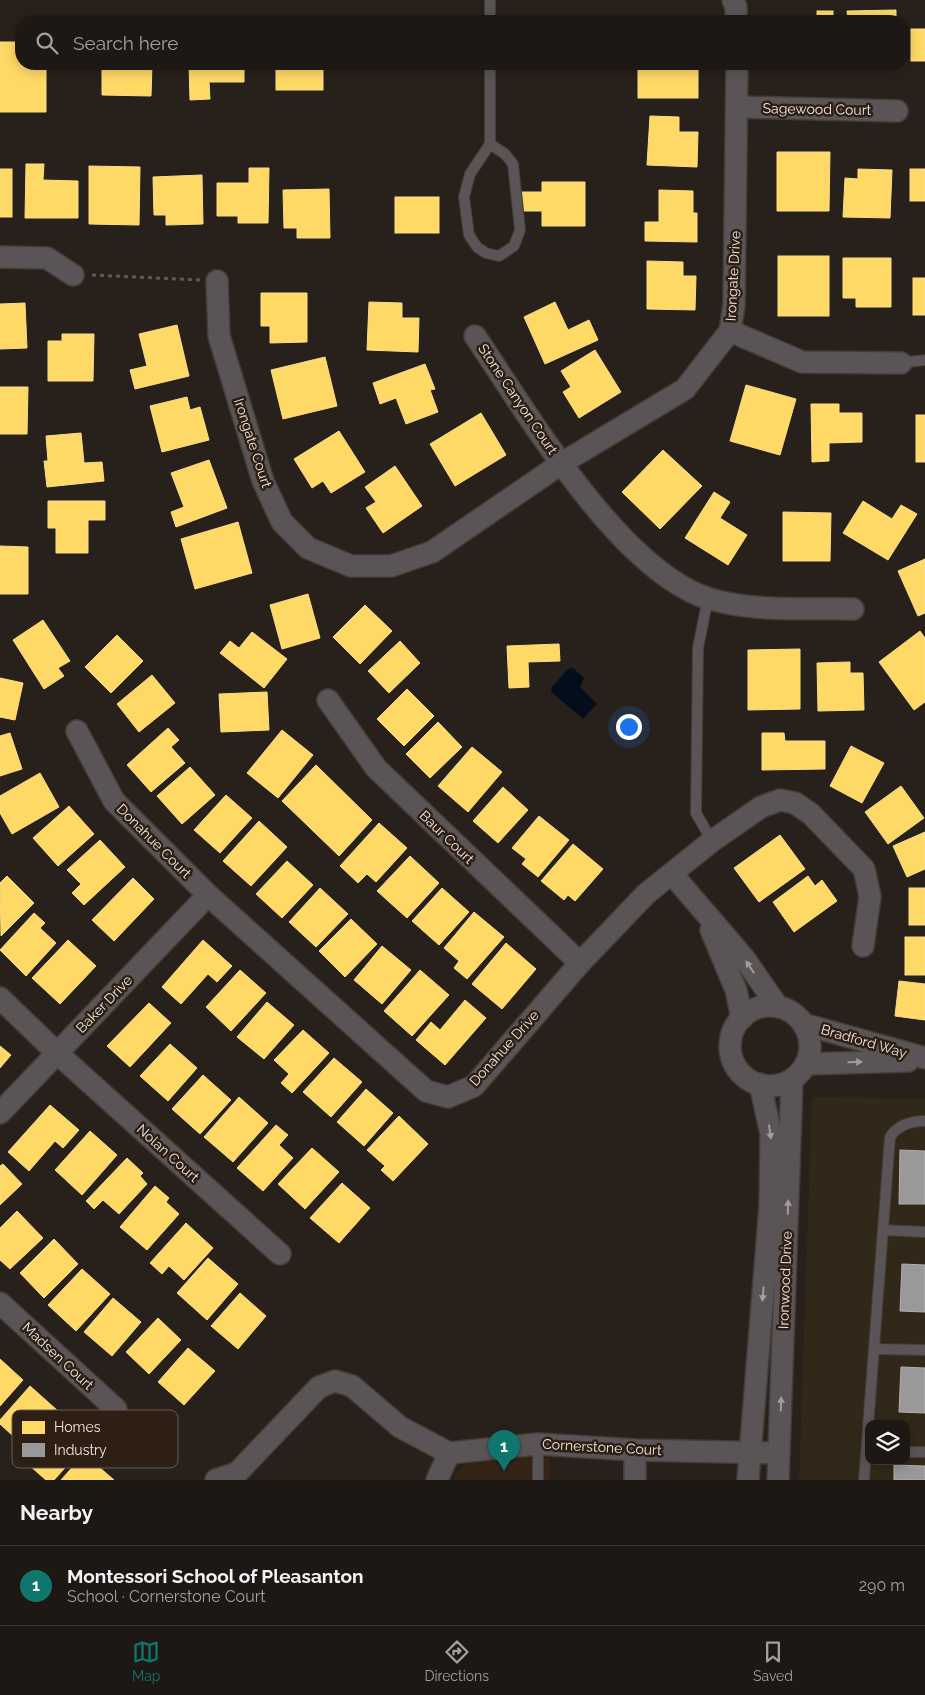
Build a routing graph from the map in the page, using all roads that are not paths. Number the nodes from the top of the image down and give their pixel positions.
1 (490, 0) edge
2 (733, 0) edge
3 (490, 15) edge
4 (736, 15) edge
5 (490, 70) edge
6 (737, 70) edge
7 (738, 107) junction
8 (897, 111) dead end
9 (490, 144) junction
10 (0, 257) edge
11 (74, 275) road end
12 (217, 280) road end
13 (730, 331) junction
14 (475, 336) dead end
15 (925, 360) edge
16 (901, 363) joint
17 (562, 463) junction
18 (708, 598) junction
19 (853, 609) dead end
20 (328, 700) dead end
21 (77, 731) dead end
22 (712, 841) junction
23 (672, 874) junction
24 (208, 896) junction
25 (705, 916) junction
26 (863, 946) dead end
27 (580, 962) junction
28 (0, 998) edge
29 (778, 1007) junction
30 (742, 1018) junction
31 (803, 1024) junction
32 (57, 1053) junction
33 (925, 1060) edge
34 (806, 1064) junction
35 (792, 1080) junction
36 (760, 1084) junction
37 (0, 1113) edge
38 (925, 1121) edge
39 (883, 1230) junction
40 (925, 1232) edge
41 (280, 1254) dead end
42 (0, 1303) edge
43 (874, 1349) junction
44 (925, 1350) edge
45 (116, 1409) dead end
46 (870, 1420) edge
47 (538, 1444) junction
48 (635, 1450) junction
49 (910, 1452) edge
50 (925, 1452) edge
51 (448, 1453) junction
52 (749, 1453) junction
53 (779, 1453) junction
54 (866, 1465) edge
55 (216, 1480) edge
56 (437, 1480) edge
57 (538, 1480) edge
58 (635, 1480) edge
59 (748, 1480) edge
60 (778, 1480) edge
61 (864, 1480) edge

1 - 3 lane
2 - 4 street
5 - 9 lane
6 - 7 street, Irongate Drive
7 - 8 street, Sagewood Court
7 - 13 street, Irongate Drive
9 - 9 lane
10 - 11 street
12 - 17 street, Irongate Court
13 - 16 street
13 - 17 street, Irongate Drive
14 - 17 street, Stone Canyon Court
15 - 16 lane
17 - 18 street, Stone Canyon Court
18 - 19 street, Stone Canyon Court
18 - 22 lane
20 - 27 street, Baur Court
21 - 24 street, Donahue Court
22 - 23 street, Donahue Drive
22 - 26 street, Donahue Drive
23 - 25 street
23 - 27 street, Donahue Drive
24 - 27 street, Donahue Drive
24 - 32 street, Baker Drive
29 -> 25 street
25 - 30 street
28 - 32 street, Nolan Court
29 - 30 street
29 - 31 street
30 - 36 street
31 - 33 street, Bradford Way
31 - 34 street
32 - 37 street, Baker Drive
32 - 41 street, Nolan Court
34 -> 33 street, Bradford Way
34 - 35 street
35 - 36 street
53 -> 35 street, Ironwood Drive
36 -> 52 street, Ironwood Drive
38 - 39 lane
39 - 40 lane
39 - 43 lane
42 - 45 street, Madsen Court
43 - 44 lane
43 - 46 lane
47 - 48 street, Cornerstone Court
47 - 51 street, Cornerstone Court
47 - 57 lane
48 - 52 street, Cornerstone Court
48 - 58 street
49 - 50 lane
51 - 55 street
51 - 56 street
52 - 53 street, Cornerstone Court
52 - 59 street, Ironwood Drive
53 - 60 street, Ironwood Drive
54 - 61 lane

